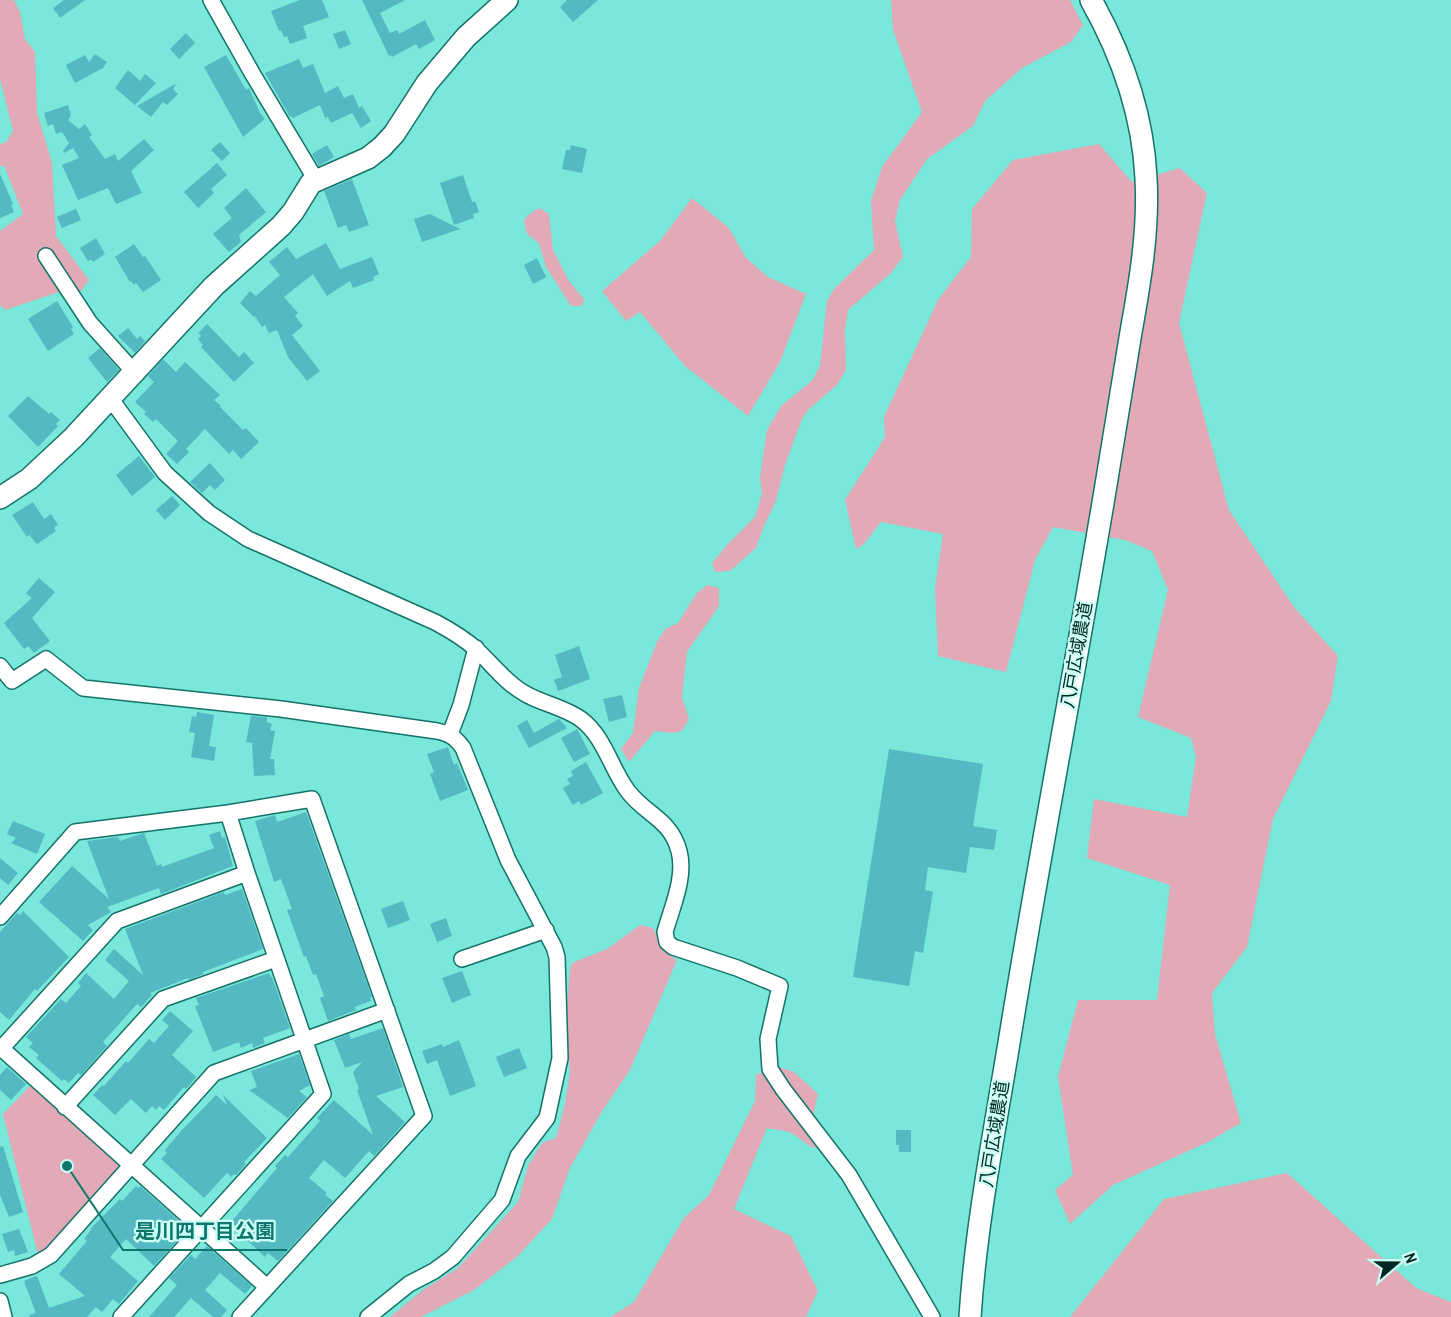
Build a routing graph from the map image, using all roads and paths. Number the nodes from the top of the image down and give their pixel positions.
1 (212, 0) edge
2 (507, 0) edge
3 (1091, 0) edge
4 (316, 180) junction
5 (45, 256) dead end
6 (135, 372) junction
7 (110, 398) junction
8 (0, 498) edge
9 (476, 648) junction
10 (0, 666) edge
11 (450, 734) junction
12 (228, 813) junction
13 (247, 873) junction
14 (0, 917) edge
15 (546, 930) junction
16 (276, 959) junction
17 (462, 959) dead end
18 (387, 1010) junction
19 (305, 1039) junction
20 (0, 1048) edge
21 (66, 1107) junction
22 (131, 1167) junction
23 (202, 1229) junction
24 (0, 1275) edge
25 (267, 1287) junction
26 (0, 1301) edge
27 (4, 1317) edge
28 (121, 1317) edge
29 (240, 1317) edge
30 (368, 1317) edge
31 (932, 1317) edge
32 (970, 1317) edge

1 - 4 street
2 - 4 street
3 - 32 street, 八戸広域農道
4 - 6 street
5 - 6 street
6 - 7 street
7 - 8 street
7 - 9 street
9 - 11 street
9 - 31 street
10 - 11 street
11 - 15 street
12 - 13 street
12 - 14 street
12 - 18 street
13 - 16 street
13 - 20 street
15 - 17 street
15 - 30 street
16 - 19 street
16 - 21 street
18 - 19 street
18 - 25 street
19 - 22 street
19 - 23 street
20 - 21 street
21 - 22 street
22 - 23 street
22 - 24 street
23 - 25 street
23 - 28 street
25 - 29 street
26 - 27 street

